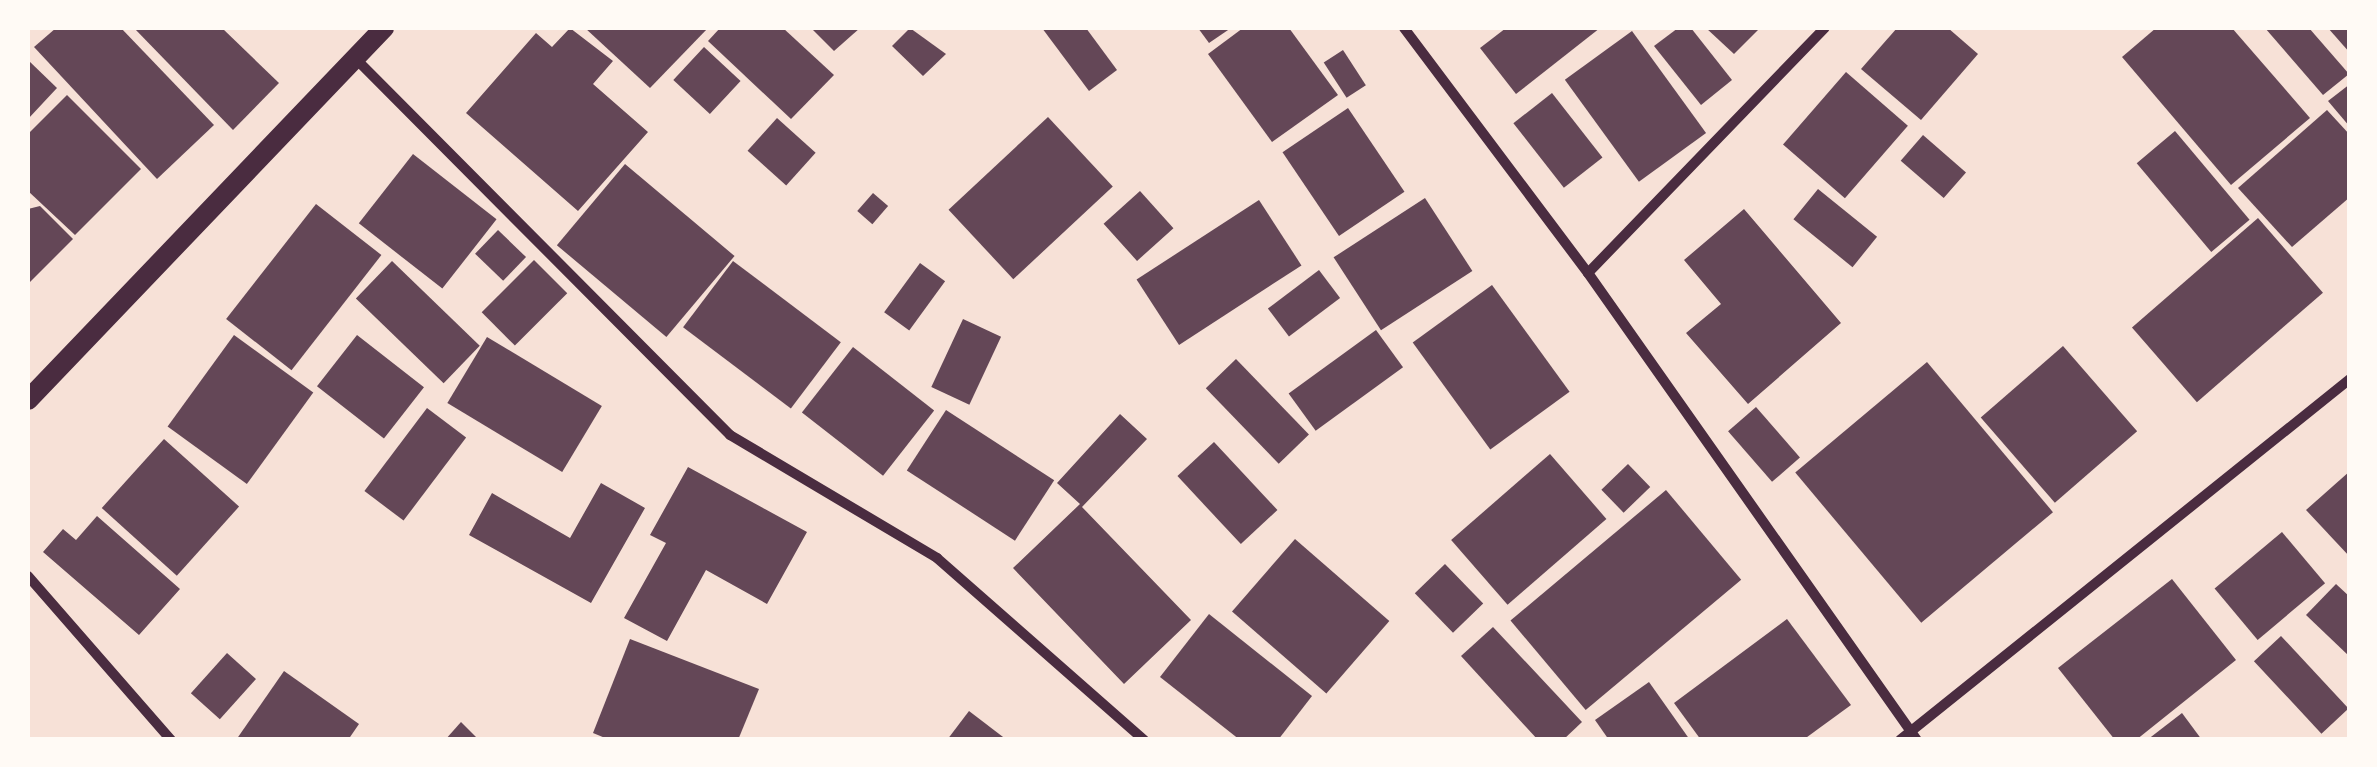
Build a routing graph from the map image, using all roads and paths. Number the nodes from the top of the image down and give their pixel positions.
1 (384, 28) edge
2 (1404, 28) edge
3 (1825, 28) edge
4 (352, 56) junction
5 (1588, 274) junction
6 (2350, 379) edge
7 (28, 400) edge
8 (28, 576) edge
9 (1914, 736) edge
10 (171, 740) edge
11 (1144, 740) edge
12 (1900, 740) edge

1 - 4 main road
2 - 5 street
3 - 5 street
4 - 7 main road
4 - 11 street
5 - 9 street
6 - 9 street
8 - 10 street
9 - 12 street

